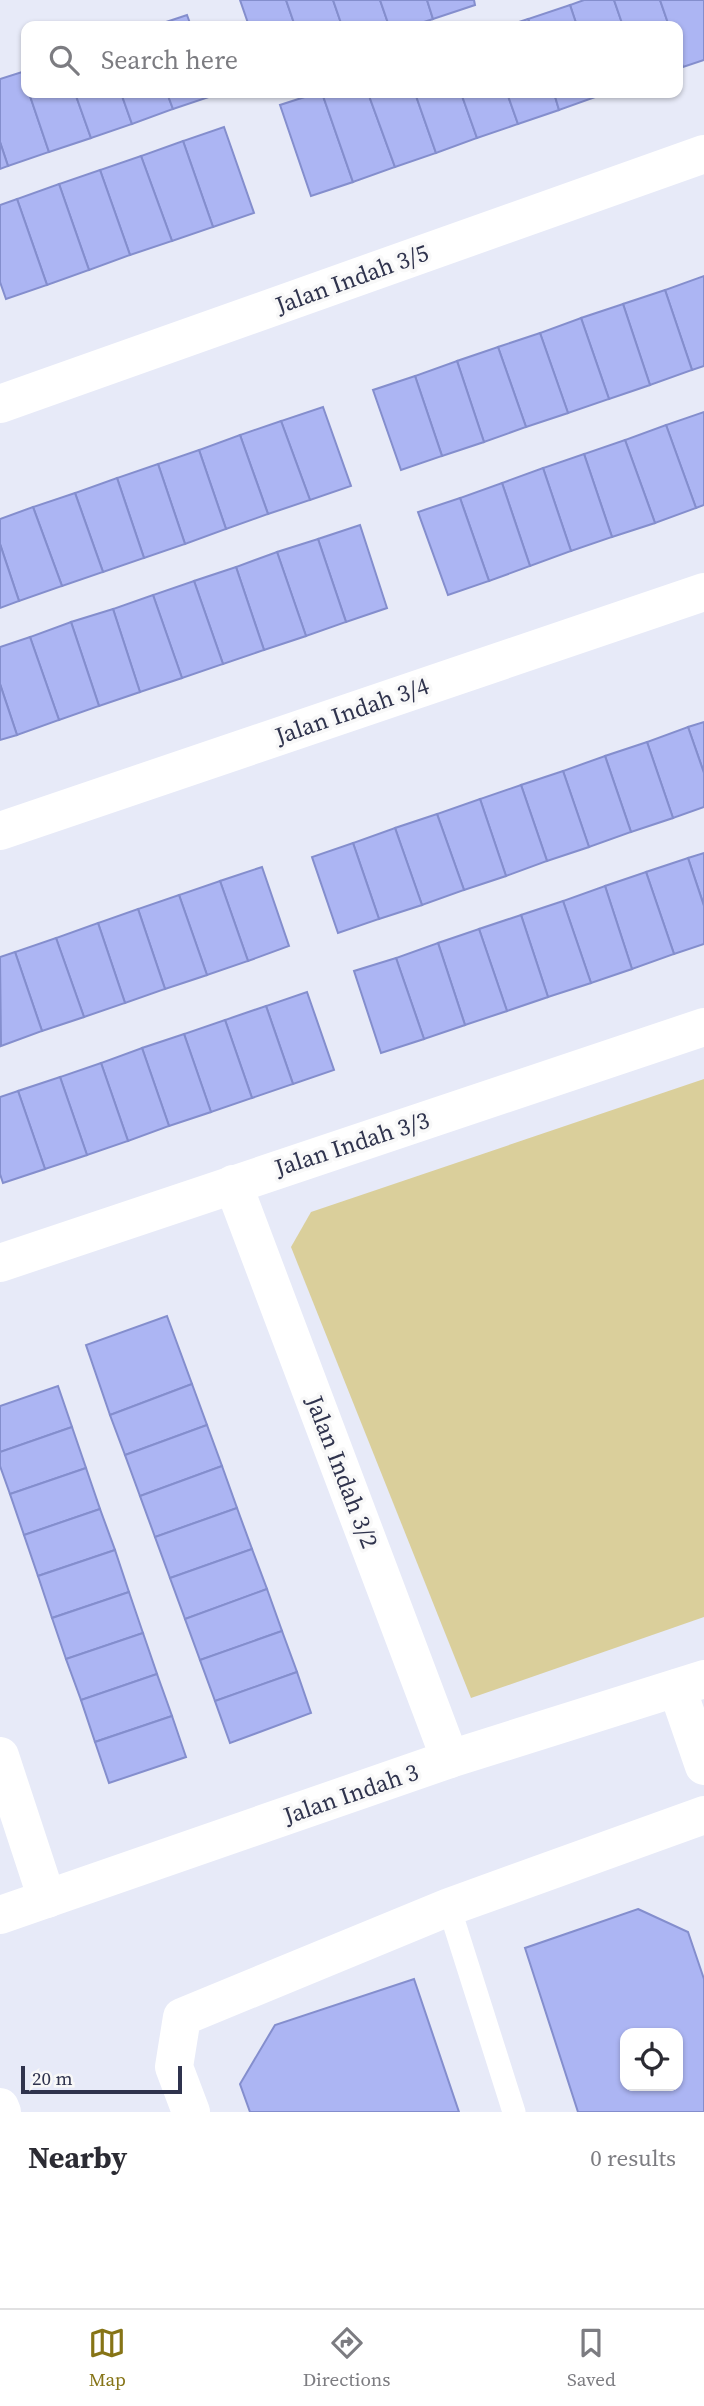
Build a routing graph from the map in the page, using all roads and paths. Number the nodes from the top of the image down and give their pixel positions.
1 (704, 154) edge
2 (0, 404) edge
3 (704, 592) edge
4 (0, 831) edge
5 (704, 1027) edge
6 (233, 1184) junction
7 (0, 1262) edge
8 (691, 1683) edge
9 (0, 1756) edge
10 (450, 1759) junction
11 (704, 1766) edge
12 (704, 1815) edge
13 (47, 1899) junction
14 (449, 1907) junction
15 (0, 1915) edge
16 (0, 2107) edge
17 (2, 2112) edge
18 (191, 2112) edge
19 (514, 2112) edge

1 - 2 street, Jalan Indah 3/5
3 - 4 street, Jalan Indah 3/4
5 - 6 street, Jalan Indah 3/3
6 - 7 street, Jalan Indah 3/3
6 - 10 street, Jalan Indah 3/2
8 - 10 street, Jalan Indah 3
8 - 11 street
9 - 13 street
10 - 13 street, Jalan Indah 3
12 - 14 street
13 - 15 street, Jalan Indah 3
14 - 18 street
14 - 19 lane
16 - 17 street

